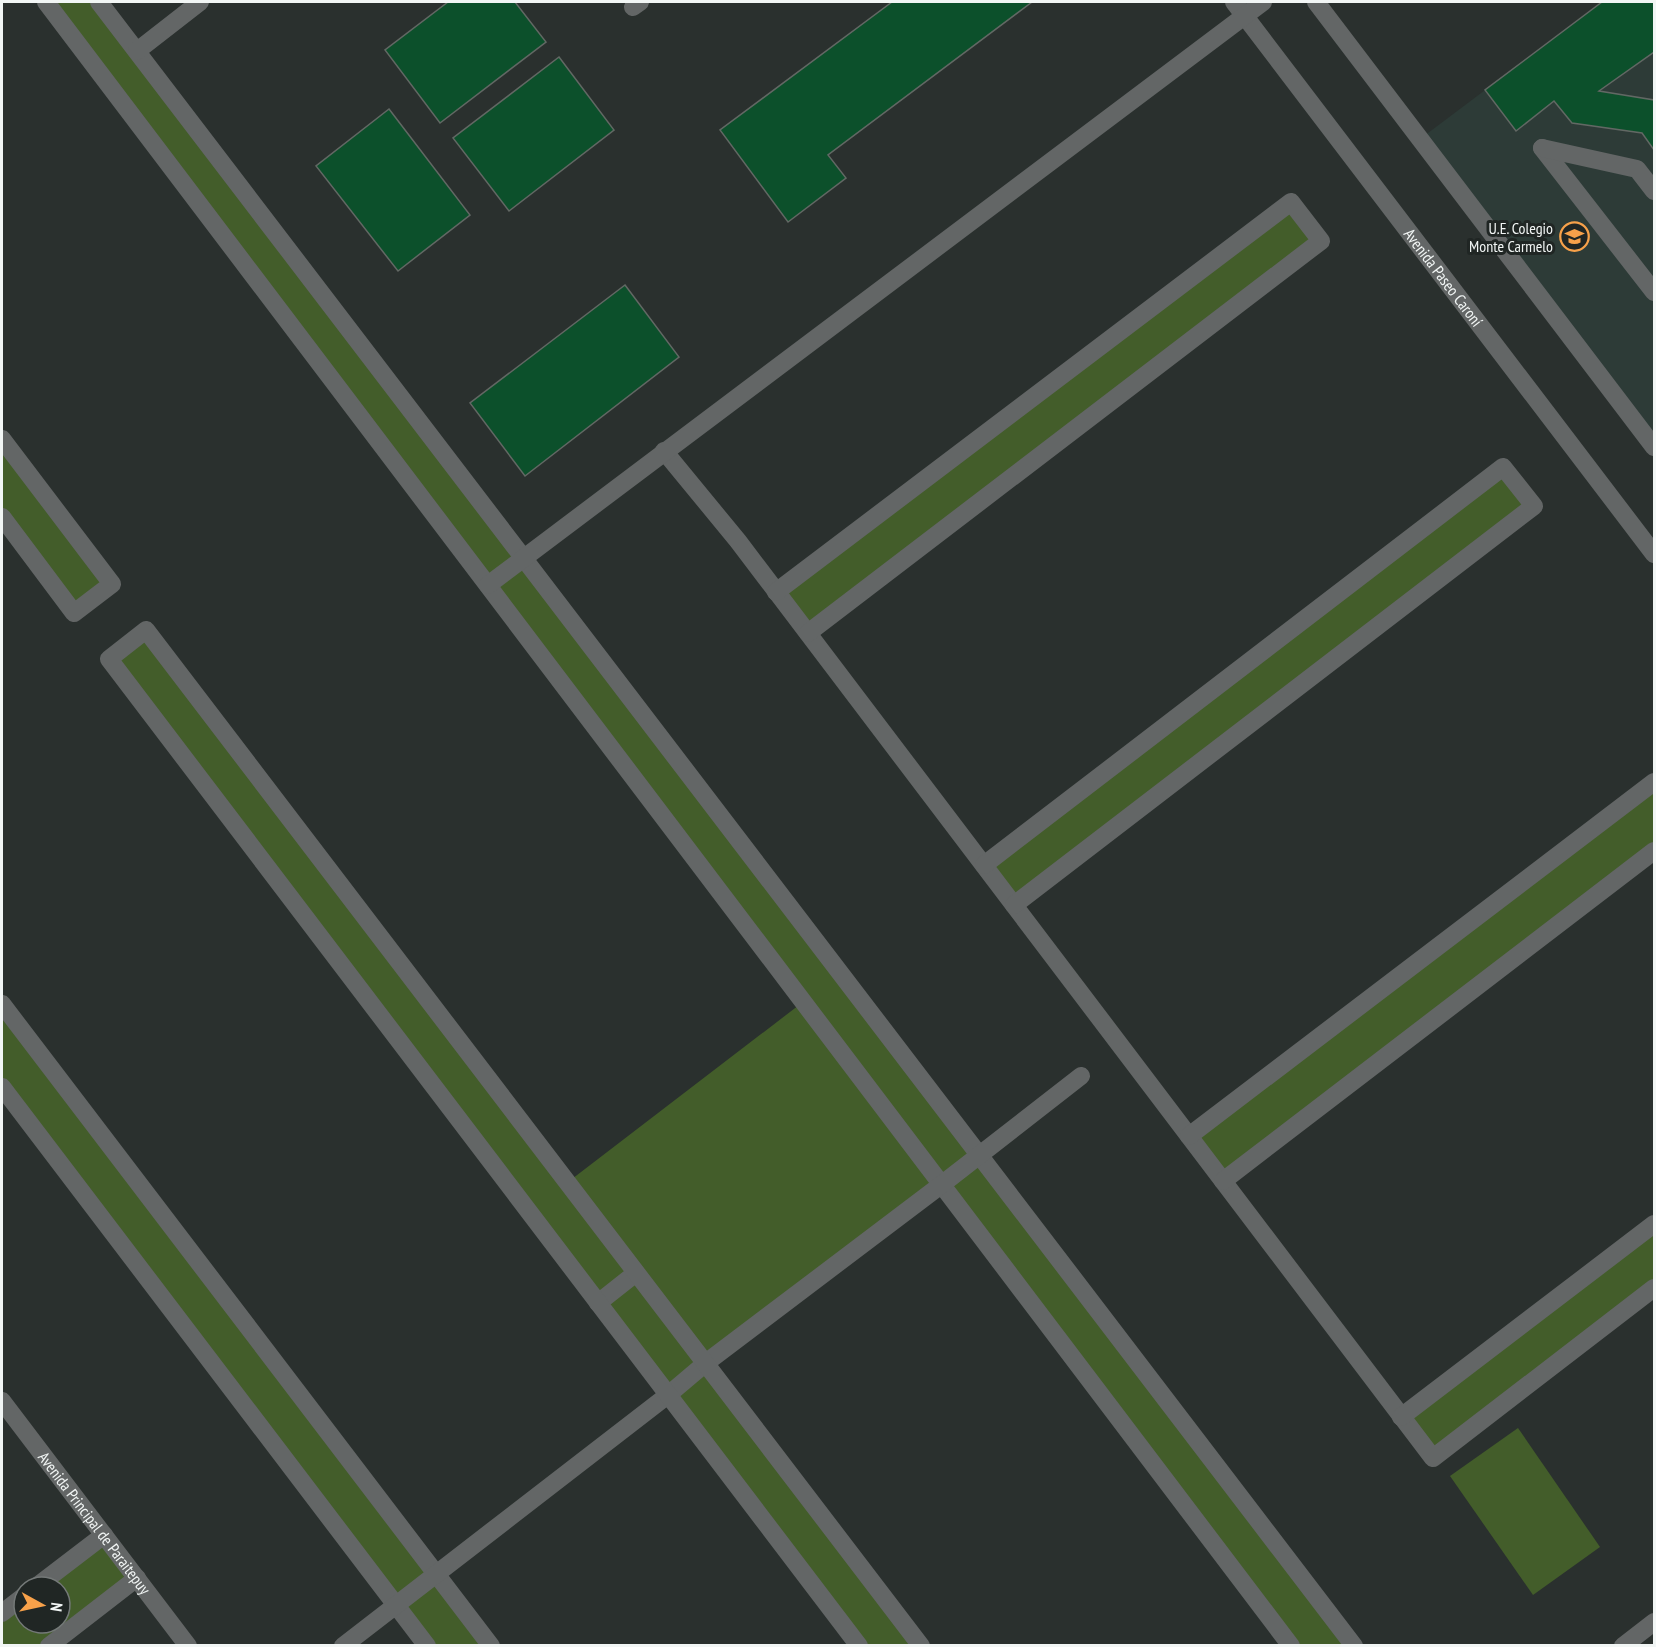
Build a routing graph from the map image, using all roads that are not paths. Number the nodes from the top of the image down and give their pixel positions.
1 (46, 2) edge
2 (99, 2) edge
3 (200, 2) edge
4 (1263, 2) edge
5 (1316, 2) edge
6 (1239, 8) edge
7 (137, 51) junction
8 (1654, 191) edge
9 (1654, 292) edge
10 (2, 439) edge
11 (1654, 447) edge
12 (664, 452) junction
13 (2, 517) edge
14 (1654, 554) edge
15 (524, 557) junction
16 (488, 585) junction
17 (776, 592) junction
18 (808, 633) junction
19 (1654, 782) edge
20 (1654, 851) edge
21 (984, 865) junction
22 (1014, 906) junction
23 (2, 1004) edge
24 (1081, 1076) dead end
25 (2, 1087) edge
26 (1189, 1136) junction
27 (981, 1155) junction
28 (1223, 1180) junction
29 (941, 1185) junction
30 (1654, 1224) edge
31 (636, 1273) junction
32 (1654, 1288) edge
33 (598, 1302) junction
34 (707, 1362) junction
35 (668, 1396) junction
36 (2, 1401) edge
37 (1401, 1417) junction
38 (104, 1535) junction
39 (437, 1574) junction
40 (52, 1575) edge
41 (137, 1578) junction
42 (395, 1606) junction
43 (1654, 1622) edge
44 (49, 1646) edge
45 (188, 1646) edge
46 (343, 1646) edge
47 (427, 1646) edge
48 (490, 1646) edge
49 (859, 1646) edge
50 (921, 1646) edge
51 (1291, 1646) edge
52 (1354, 1646) edge
53 (1623, 1646) edge

1 - 16 street
2 - 7 street
3 - 7 street
4 - 6 street
5 - 11 street
6 - 12 street
6 - 14 street, Avenida Paseo Caroní
7 - 15 street
8 - 9 street
10 - 13 street
12 - 15 street
12 - 17 street
15 - 16 street
15 - 27 street
16 - 29 street
17 - 18 street
17 - 18 street
18 - 21 street
19 - 26 street
20 - 28 street
21 - 22 street
21 - 22 street
22 - 26 street
23 - 39 street
24 - 27 street
25 - 42 street
26 - 28 street
27 - 29 street
27 - 52 street
28 - 37 street
29 - 34 street
29 - 51 street
30 - 37 street
31 - 33 street
31 - 33 street
31 - 34 street
32 - 37 street
33 - 35 street
34 - 35 street
34 - 50 street
35 - 39 street
35 - 49 street
36 - 38 street, Avenida Principal de Paraitepuy
38 - 40 street
38 - 41 street, Avenida Principal de Paraitepuy
39 - 42 street
39 - 48 street
41 - 44 street
41 - 45 street, Avenida Principal de Paraitepuy
42 - 46 street
42 - 47 street
43 - 53 street

